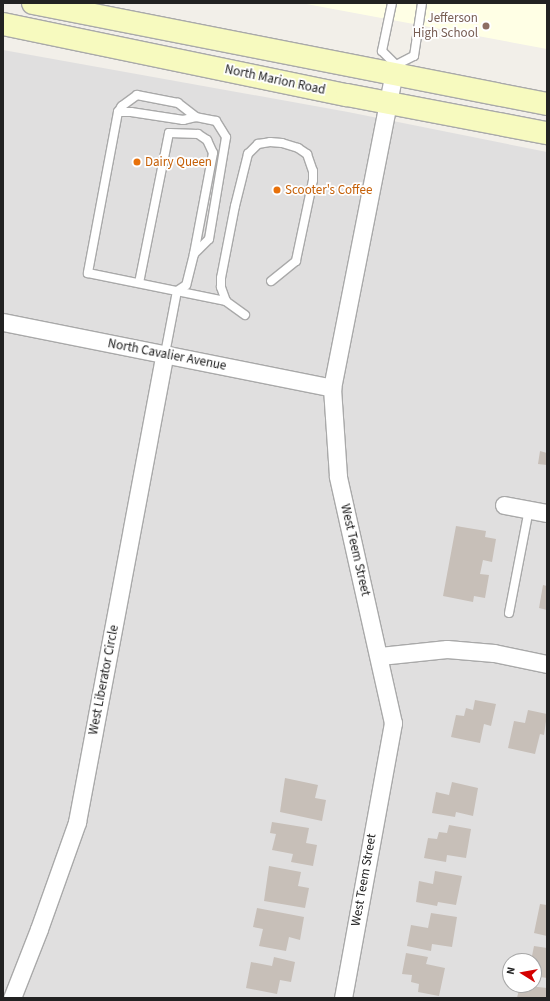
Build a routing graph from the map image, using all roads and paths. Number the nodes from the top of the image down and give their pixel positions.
1 (33, 3) edge
2 (392, 3) edge
3 (422, 3) edge
4 (3, 24) edge
5 (395, 69) junction
6 (389, 102) junction
7 (547, 104) edge
8 (118, 112) junction
9 (196, 117) junction
10 (547, 133) edge
11 (194, 254) junction
12 (271, 280) dead end
13 (139, 283) junction
14 (177, 291) junction
15 (226, 301) junction
16 (245, 315) dead end
17 (3, 322) edge
18 (165, 354) junction
19 (332, 388) junction
20 (504, 505) dead end
21 (529, 509) junction
22 (547, 513) edge
23 (509, 613) dead end
24 (380, 656) junction
25 (547, 664) edge
26 (12, 998) edge
27 (343, 998) edge

1 - 5 main road
2 - 5 lane
3 - 5 lane
4 - 6 main road, North Marion Road
5 - 6 street, West Teem Street
5 - 7 main road
6 - 10 main road, North Marion Road
6 - 19 street, West Teem Street
8 - 9 lane
8 - 9 lane
8 - 13 lane
9 - 11 lane
11 - 13 lane
11 - 14 lane
12 - 15 lane
13 - 14 lane
14 - 15 lane
14 - 18 lane
15 - 16 lane
17 - 18 street, North Cavalier Avenue
18 - 19 street, North Cavalier Avenue
18 - 26 street, West Liberator Circle
19 - 24 street, West Teem Street
20 - 21 street
21 - 22 street
21 - 23 lane
24 - 25 street
24 - 27 street, West Teem Street

